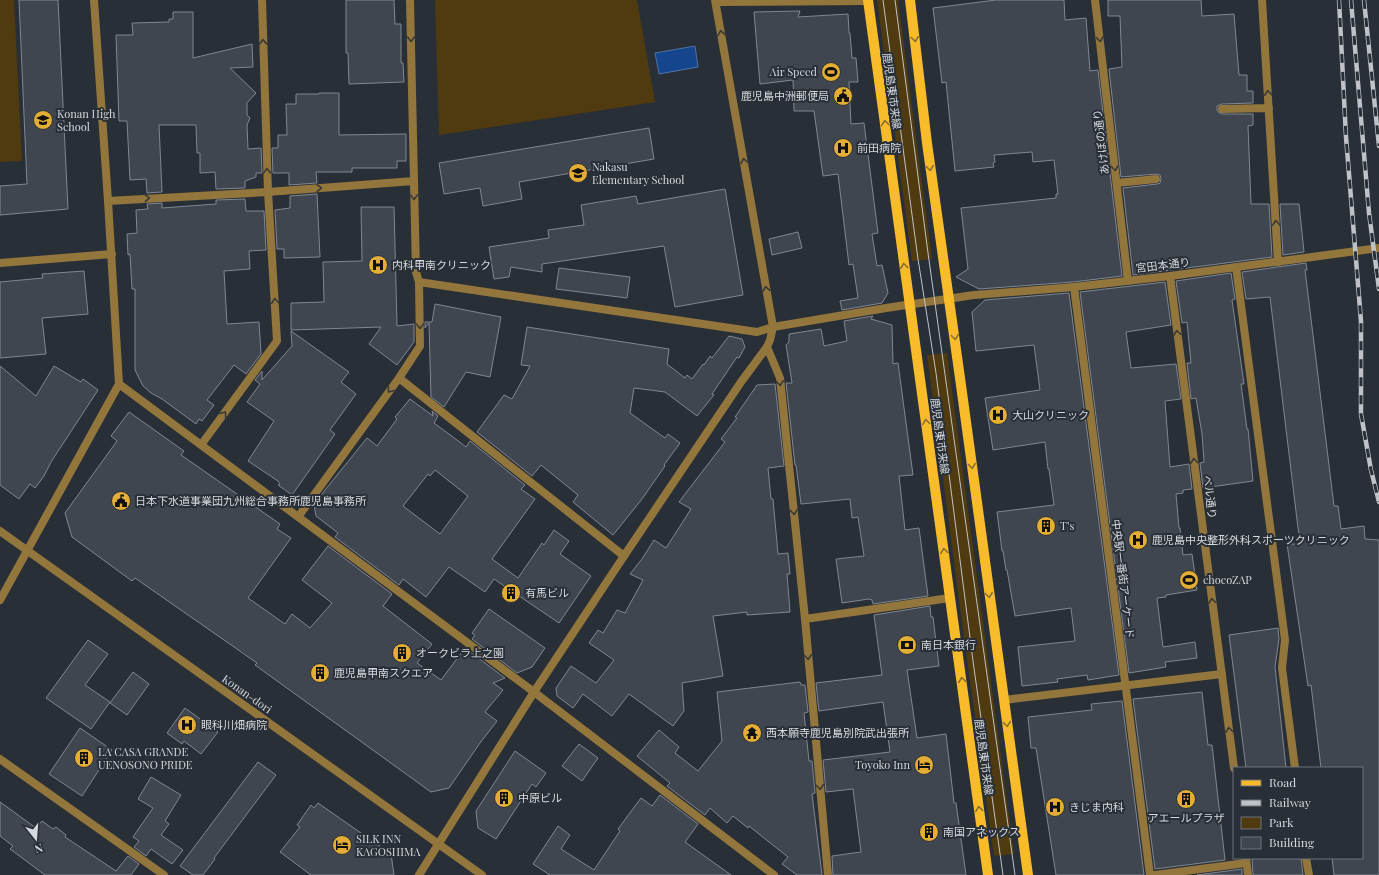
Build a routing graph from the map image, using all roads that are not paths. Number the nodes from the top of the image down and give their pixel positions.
1 (94, 0) edge
2 (262, 0) edge
3 (410, 0) edge
4 (868, 0) edge
5 (910, 0) edge
6 (1095, 0) edge
7 (1262, 0) edge
8 (716, 1) edge
9 (1269, 108) junction
10 (1222, 110) dead end
11 (1156, 179) dead end
12 (414, 181) junction
13 (1117, 183) junction
14 (268, 192) junction
15 (108, 201) junction
16 (1379, 248) edge
17 (112, 254) junction
18 (1278, 262) junction
19 (0, 263) edge
20 (1236, 268) junction
21 (1170, 276) junction
22 (1128, 281) junction
23 (419, 282) junction
24 (1074, 287) junction
25 (949, 298) junction
26 (910, 304) junction
27 (773, 327) junction
28 (767, 347) junction
29 (399, 378) junction
30 (119, 384) junction
31 (201, 445) junction
32 (298, 518) junction
33 (0, 531) edge
34 (27, 551) junction
35 (624, 556) junction
36 (950, 598) junction
37 (0, 600) edge
38 (805, 619) junction
39 (1222, 674) junction
40 (1125, 685) junction
41 (534, 692) junction
42 (1004, 700) junction
43 (0, 759) edge
44 (1234, 767) edge
45 (1295, 767) edge
46 (439, 844) junction
47 (1306, 859) edge
48 (1246, 860) edge
49 (164, 875) edge
50 (419, 875) edge
51 (482, 875) edge
52 (774, 875) edge
53 (828, 875) edge
54 (988, 875) edge
55 (1028, 875) edge
56 (1150, 875) edge
57 (1155, 875) edge
58 (1248, 875) edge
59 (1309, 875) edge

1 - 15 street
14 -> 2 street
3 -> 12 street
4 - 8 street
26 -> 4 main road, 鹿児島東市来線
5 -> 25 main road
6 -> 13 street, あけぼの通り
9 -> 7 street
27 -> 8 street
9 - 10 street
18 -> 9 street
11 - 13 street
14 -> 12 street
12 -> 23 street
13 - 22 street, あけぼの通り
15 -> 14 street
31 -> 14 street
15 - 17 street
16 - 18 street, 宮田本通り
17 - 19 street
17 - 30 street
18 - 20 street, 宮田本通り
20 - 21 street, 宮田本通り
20 - 45 street
21 - 22 street, 宮田本通り
39 -> 21 street, ベル通り
22 - 24 street, 宮田本通り
23 - 27 street, 宮田本通り
23 -> 29 street
24 - 25 street, 宮田本通り
24 - 40 street, 中央駅一番街アーケード
25 - 26 street, 宮田本通り
25 -> 42 main road
26 - 27 street, 宮田本通り
36 -> 26 main road, 鹿児島東市来線
27 - 28 street
28 - 35 street
28 -> 38 street
29 -> 32 street
29 - 35 street
30 - 31 street
30 - 34 street
31 - 32 street
32 - 41 street
33 - 34 street, Konan-dori
34 - 37 street
34 - 46 street, Konan-dori
35 - 41 street
36 - 38 street
54 -> 36 main road, 鹿児島東市来線
38 -> 53 street
39 - 40 street
44 -> 39 street, ベル通り
40 - 42 street
40 - 56 street, 中央駅一番街アーケード
41 - 46 street
41 - 52 street
42 -> 55 main road
43 - 49 street
46 - 50 street
46 - 51 street, Konan-dori
47 - 59 street
48 - 57 street
48 - 58 street

